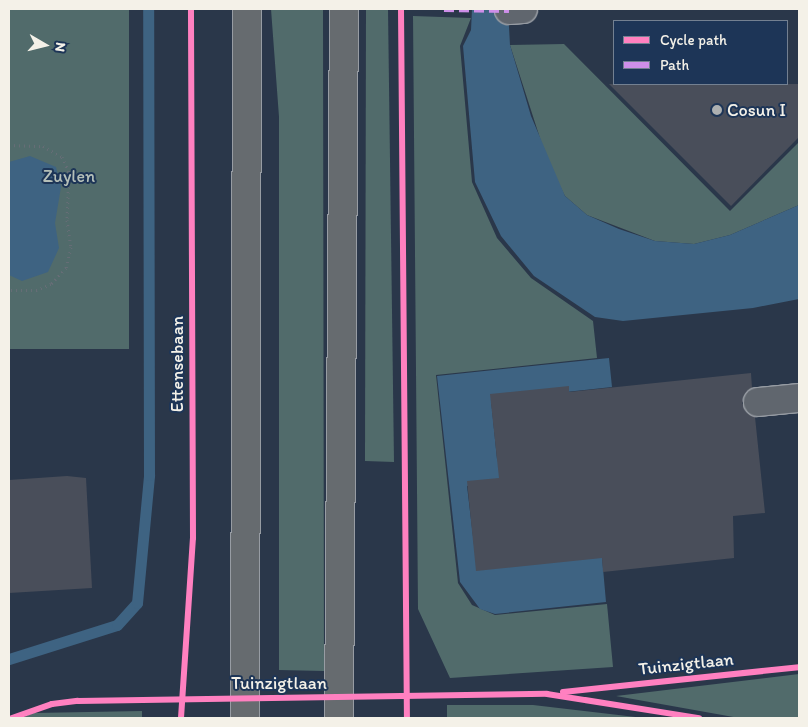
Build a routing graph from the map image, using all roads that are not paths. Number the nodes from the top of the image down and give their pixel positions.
1 (247, 9) edge
2 (344, 9) edge
3 (799, 398) edge
4 (758, 402) dead end
5 (245, 718) edge
6 (339, 718) edge

1 - 5 main road
2 - 6 main road
3 - 4 lane

